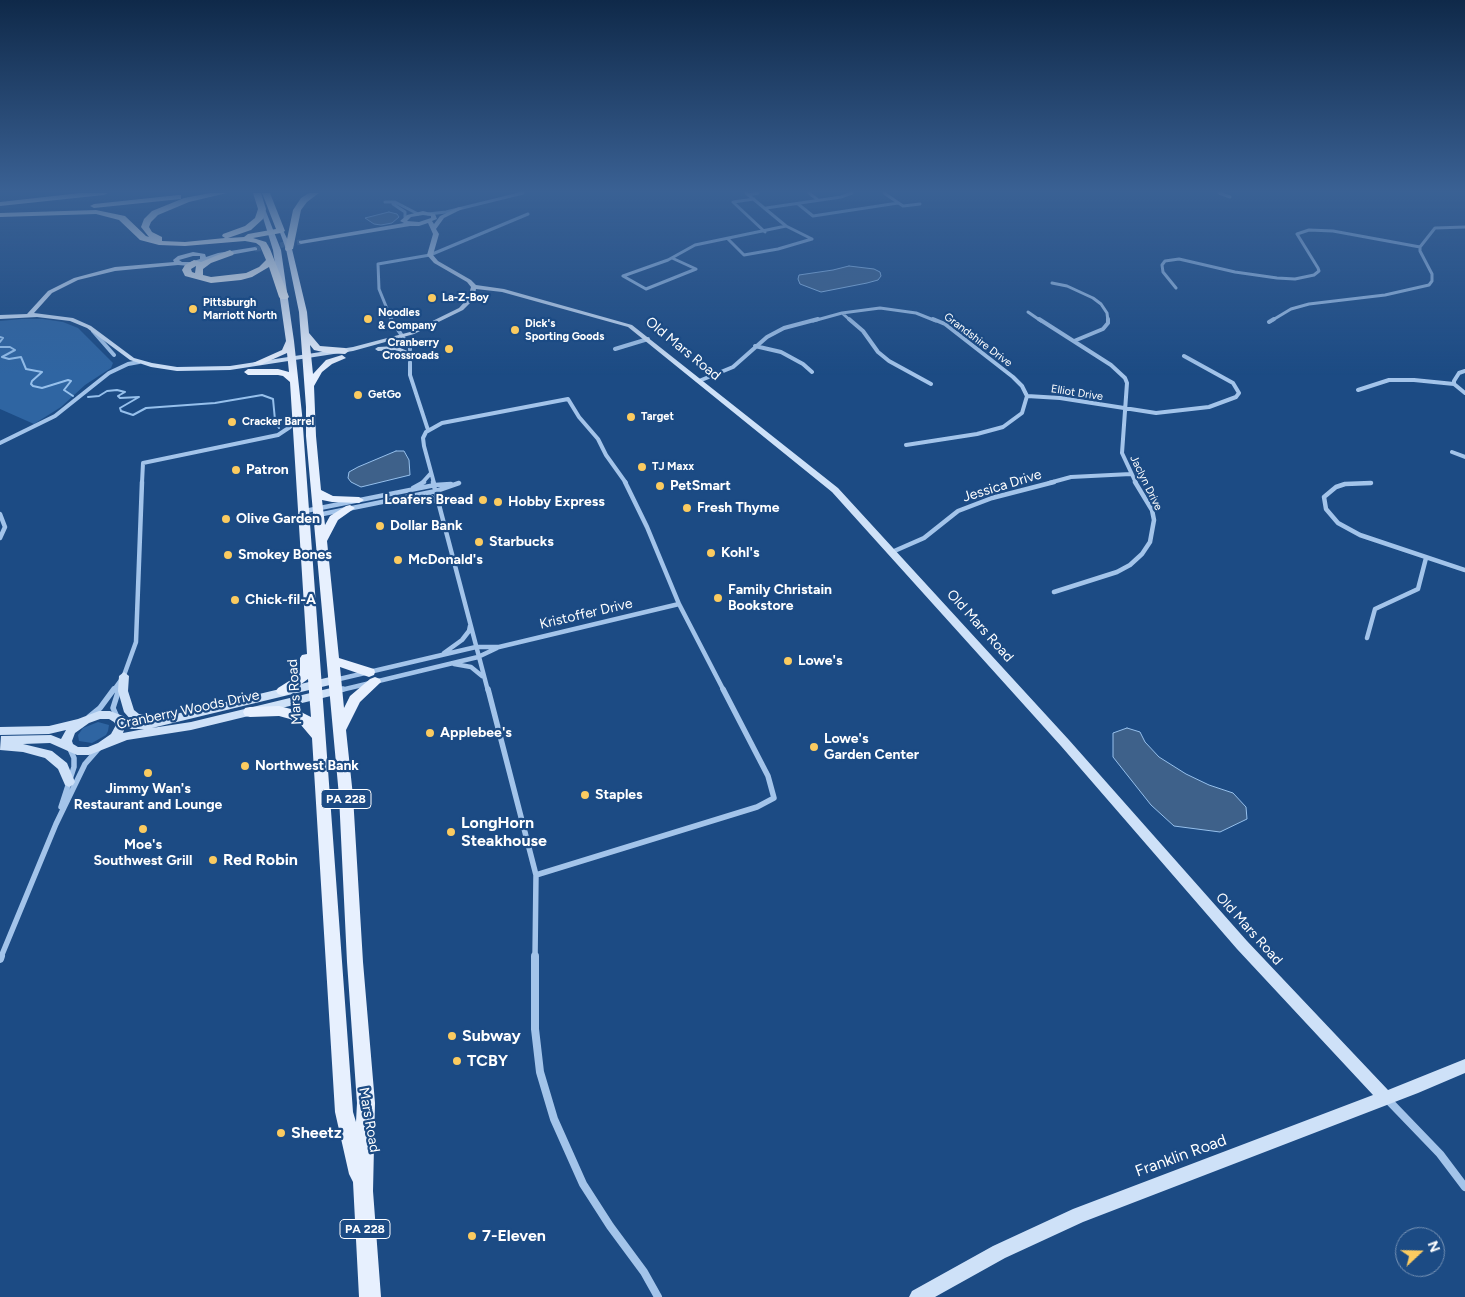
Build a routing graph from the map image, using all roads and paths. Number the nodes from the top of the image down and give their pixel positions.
1 (227, 254) edge
2 (228, 254) edge
3 (267, 254) edge
4 (279, 254) edge
5 (290, 254) edge
6 (434, 254) edge
7 (680, 254) edge
8 (1308, 254) edge
9 (1421, 254) edge
10 (430, 255) junction
11 (672, 258) junction
12 (201, 259) junction
13 (178, 261) junction
14 (270, 261) junction
15 (199, 277) junction
16 (1052, 283) dead end
17 (474, 287) junction
18 (1176, 288) dead end
19 (502, 290) junction
20 (284, 297) junction
21 (471, 299) junction
22 (36, 305) junction
23 (1028, 312) dead end
24 (842, 313) junction
25 (29, 315) junction
26 (3, 317) edge
27 (1269, 322) dead end
28 (93, 330) junction
29 (305, 334) junction
30 (403, 337) junction
31 (648, 339) junction
32 (290, 340) junction
33 (1074, 341) junction
34 (755, 346) junction
35 (378, 349) junction
36 (615, 349) dead end
37 (343, 354) junction
38 (411, 354) junction
39 (114, 355) joint
40 (1184, 356) dead end
41 (307, 360) junction
42 (133, 362) junction
43 (257, 364) junction
44 (292, 368) junction
45 (1465, 371) edge
46 (248, 372) junction
47 (812, 372) dead end
48 (699, 382) junction
49 (310, 384) junction
50 (931, 384) dead end
51 (1454, 384) junction
52 (1358, 390) dead end
53 (1465, 393) edge
54 (1027, 396) junction
55 (1124, 410) junction
56 (297, 414) junction
57 (428, 430) junction
58 (0, 443) edge
59 (906, 445) dead end
60 (1452, 452) dead end
61 (1465, 457) edge
62 (431, 472) junction
63 (1131, 474) junction
64 (1371, 483) dead end
65 (435, 488) junction
66 (408, 490) junction
67 (317, 492) junction
68 (418, 494) junction
69 (359, 500) junction
70 (440, 504) junction
71 (350, 508) junction
72 (319, 511) junction
73 (0, 514) edge
74 (303, 514) junction
75 (0, 538) edge
76 (322, 542) junction
77 (892, 552) junction
78 (1426, 558) junction
79 (1465, 570) edge
80 (1054, 592) dead end
81 (309, 594) junction
82 (679, 604) junction
83 (470, 626) junction
84 (1367, 638) dead end
85 (476, 647) junction
86 (499, 647) junction
87 (438, 656) junction
88 (478, 657) junction
89 (332, 660) junction
90 (451, 664) junction
91 (124, 676) junction
92 (483, 676) junction
93 (372, 677) junction
94 (334, 686) junction
95 (314, 691) junction
96 (283, 692) junction
97 (250, 712) junction
98 (118, 718) junction
99 (168, 719) junction
100 (83, 721) junction
101 (0, 731) edge
102 (339, 731) junction
103 (318, 736) junction
104 (0, 740) edge
105 (104, 745) junction
106 (0, 746) edge
107 (69, 748) junction
108 (69, 782) junction
109 (56, 824) junction
110 (536, 876) junction
111 (0, 959) edge
112 (1465, 1066) edge
113 (1386, 1098) junction
114 (1465, 1187) edge
115 (362, 1191) junction
116 (370, 1297) edge
117 (658, 1297) edge
118 (918, 1297) edge

1 - 12 street
2 - 15 highway
3 - 14 highway
4 - 20 main road, Mars Road / PA 228
5 - 29 main road, Mars Road / PA 228
6 - 10 street
7 - 11 street
8 - 18 street
9 - 27 street
10 - 17 street
10 - 30 street
11 - 11 street
12 - 13 street
12 - 13 street
12 - 15 highway
13 - 22 street
14 - 15 highway
14 - 20 highway
16 - 33 street
17 - 19 street, Old Mars Road
17 - 21 street
19 - 21 street
19 - 31 street, Old Mars Road
20 - 32 main road, Mars Road / PA 228
21 - 30 street
22 - 25 street
22 - 26 street
23 - 33 street, Jaclyn Drive
24 - 34 street, Grandshire Drive
24 - 50 street
24 - 54 street, Grandshire Drive
25 - 26 street
25 - 28 street
28 - 39 street
28 - 42 street
29 - 37 main road
29 - 41 main road, Mars Road / PA 228
30 - 35 street
30 - 37 street
30 - 38 street
31 - 36 street
31 - 48 street, Old Mars Road
32 - 43 main road
32 - 44 main road, Mars Road / PA 228
33 - 55 street, Jaclyn Drive
34 - 47 street
34 - 48 street, Grandshire Drive
35 - 37 street
35 - 38 street
37 - 41 street
37 - 49 main road
38 - 57 street
39 - 42 street
40 - 55 street, Elliot Drive
41 - 44 street
41 - 49 main road, Mars Road / PA 228
42 - 43 street
42 - 46 street
42 - 58 street
43 - 44 street
44 - 46 street
44 - 46 main road
44 - 56 main road, Mars Road / PA 228
45 - 51 street
48 - 77 street, Old Mars Road
49 - 67 main road, Mars Road / PA 228
51 - 52 street
51 - 53 street
54 - 55 street, Elliot Drive
54 - 59 street
55 - 63 street, Jaclyn Drive
56 - 74 main road, Mars Road / PA 228
56 - 91 street
57 - 62 street
57 - 82 street
60 - 61 street
62 - 65 street
62 - 66 street
63 - 77 street, Jessica Drive
63 - 80 street, Jaclyn Drive
64 - 78 street
65 - 66 street
65 - 68 street
65 - 70 street
66 - 69 street
67 - 69 main road
67 - 72 main road, Mars Road / PA 228
68 - 70 street
68 - 71 street
69 - 72 street
70 - 83 street
71 - 72 street
71 - 76 main road
72 - 74 street
72 - 76 main road, Mars Road / PA 228
73 - 75 street
74 - 81 main road, Mars Road / PA 228
76 - 89 main road, Mars Road / PA 228
77 - 113 street, Old Mars Road
78 - 79 street
78 - 84 street
81 - 95 main road, Mars Road / PA 228
81 - 96 main road
82 - 86 street, Kristoffer Drive
82 - 110 street
83 - 85 street
83 - 87 street
85 - 86 street, Kristoffer Drive
85 - 87 street, Kristoffer Drive
85 - 88 street
86 - 88 street, Kristoffer Drive
87 - 93 street, Kristoffer Drive
88 - 90 street, Kristoffer Drive
88 - 92 street
89 - 93 main road
89 - 94 main road, Mars Road / PA 228
90 - 92 street
90 - 93 street, Kristoffer Drive
91 - 98 street
91 - 99 street
91 - 100 street
92 - 110 street
93 - 94 street, Kristoffer Drive
93 - 94 street, Kristoffer Drive
93 - 102 main road
94 - 95 street, Cranberry Woods Drive
94 - 102 main road, Mars Road / PA 228
95 - 96 street, Cranberry Woods Drive
95 - 97 street, Cranberry Woods Drive
95 - 103 main road, Mars Road / PA 228
96 - 99 street, Cranberry Woods Drive
97 - 103 main road
97 - 105 street, Cranberry Woods Drive
98 - 99 street, Cranberry Woods Drive
98 - 100 street, Cranberry Woods Drive
98 - 105 street
100 - 101 street
100 - 107 street
102 - 115 main road, Mars Road / PA 228
103 - 115 main road, Mars Road / PA 228
104 - 107 street
105 - 107 street, Cranberry Woods Drive
105 - 109 street
106 - 108 street
107 - 108 street
108 - 109 street
109 - 111 street
110 - 117 street
112 - 113 street, Franklin Road
113 - 114 street
113 - 118 street, Franklin Road
115 - 116 main road, Mars Road / PA 228

